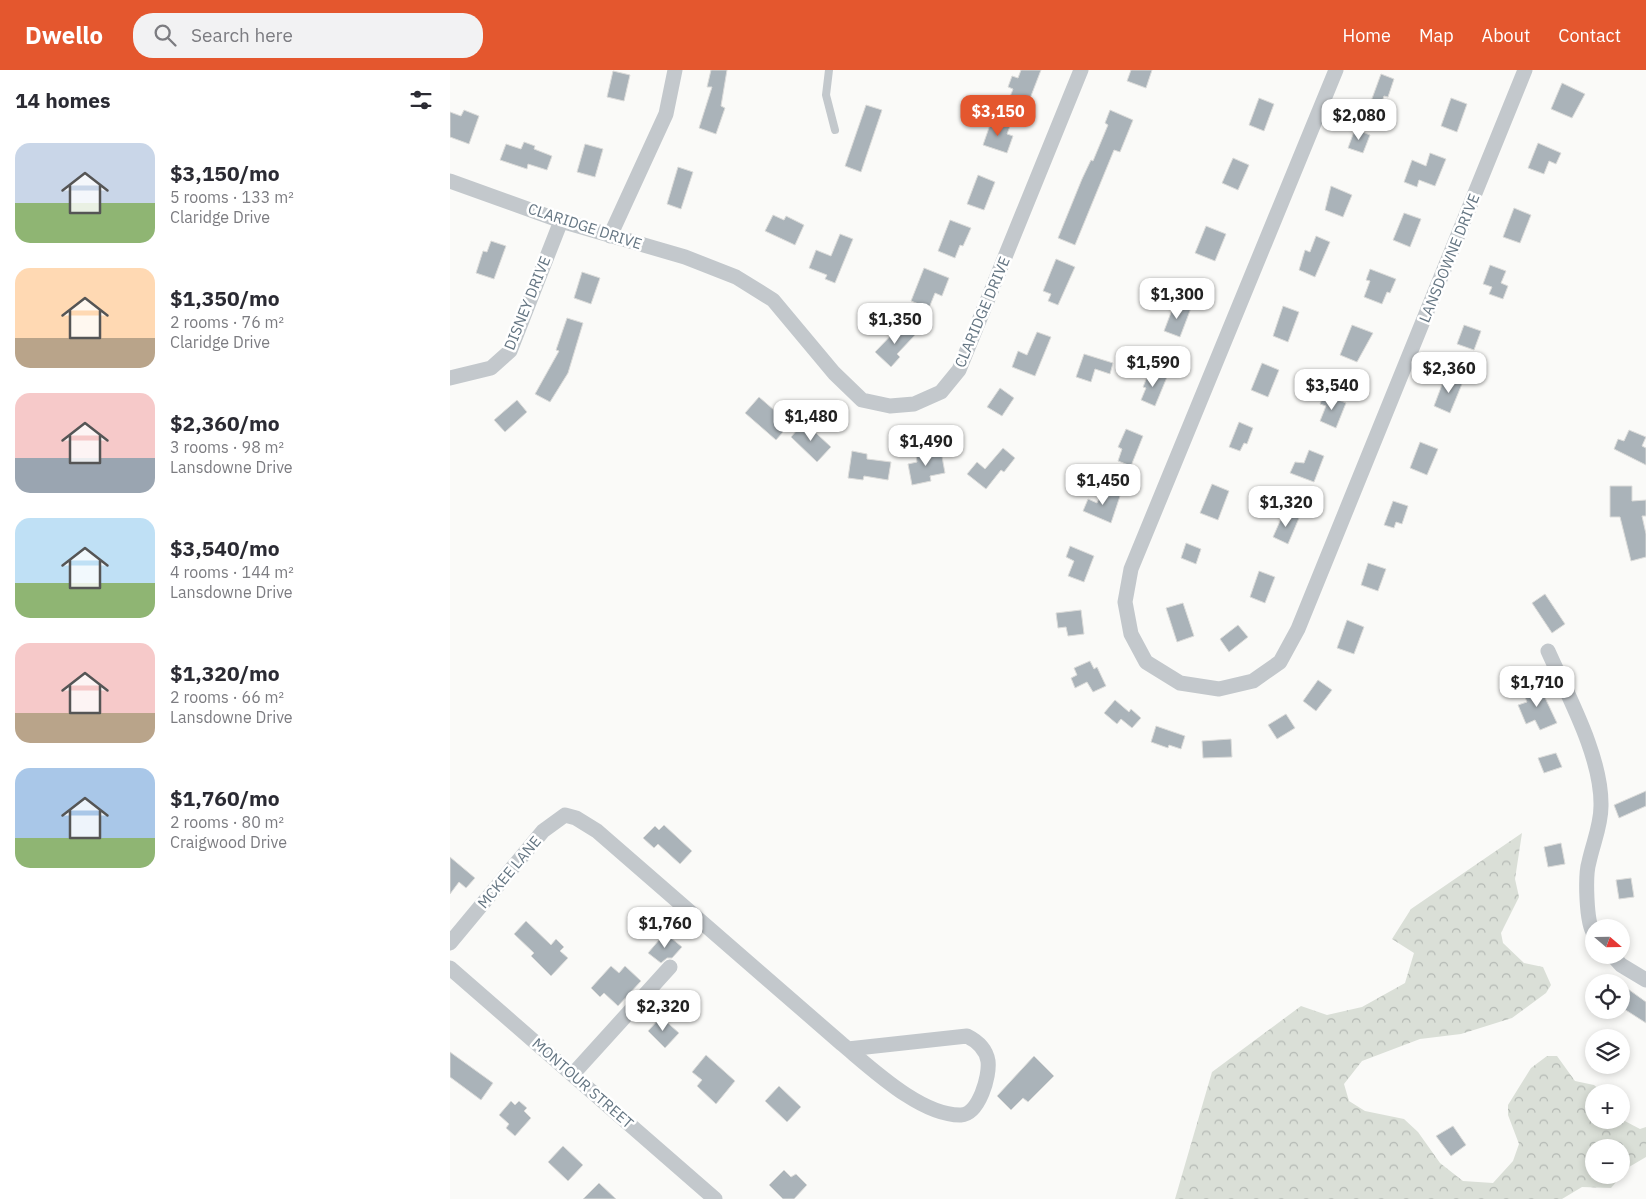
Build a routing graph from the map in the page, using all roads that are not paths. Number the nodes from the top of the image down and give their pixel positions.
1 (676, 70) edge
2 (829, 70) edge
3 (1081, 70) edge
4 (1336, 70) edge
5 (1525, 70) edge
6 (836, 130) dead end
7 (450, 181) edge
8 (561, 221) junction
9 (610, 236) junction
10 (450, 378) edge
11 (1548, 651) dead end
12 (1591, 919) edge
13 (450, 943) edge
14 (1620, 964) edge
15 (670, 967) dead end
16 (450, 968) edge
17 (1646, 980) edge
18 (848, 1049) junction
19 (574, 1074) junction
20 (715, 1199) edge

1 - 9 street
2 - 6 lane
3 - 9 street, CLARIDGE DRIVE
4 - 5 street, LANSDOWNE DRIVE
7 - 8 street, CLARIDGE DRIVE
8 - 9 street, CLARIDGE DRIVE
8 - 10 street, DISNEY DRIVE
11 - 12 street
13 - 18 street, MCKEE LANE
14 - 17 street
15 - 19 street
16 - 19 street, MONTOUR STREET
18 - 18 street
19 - 20 street, MONTOUR STREET

